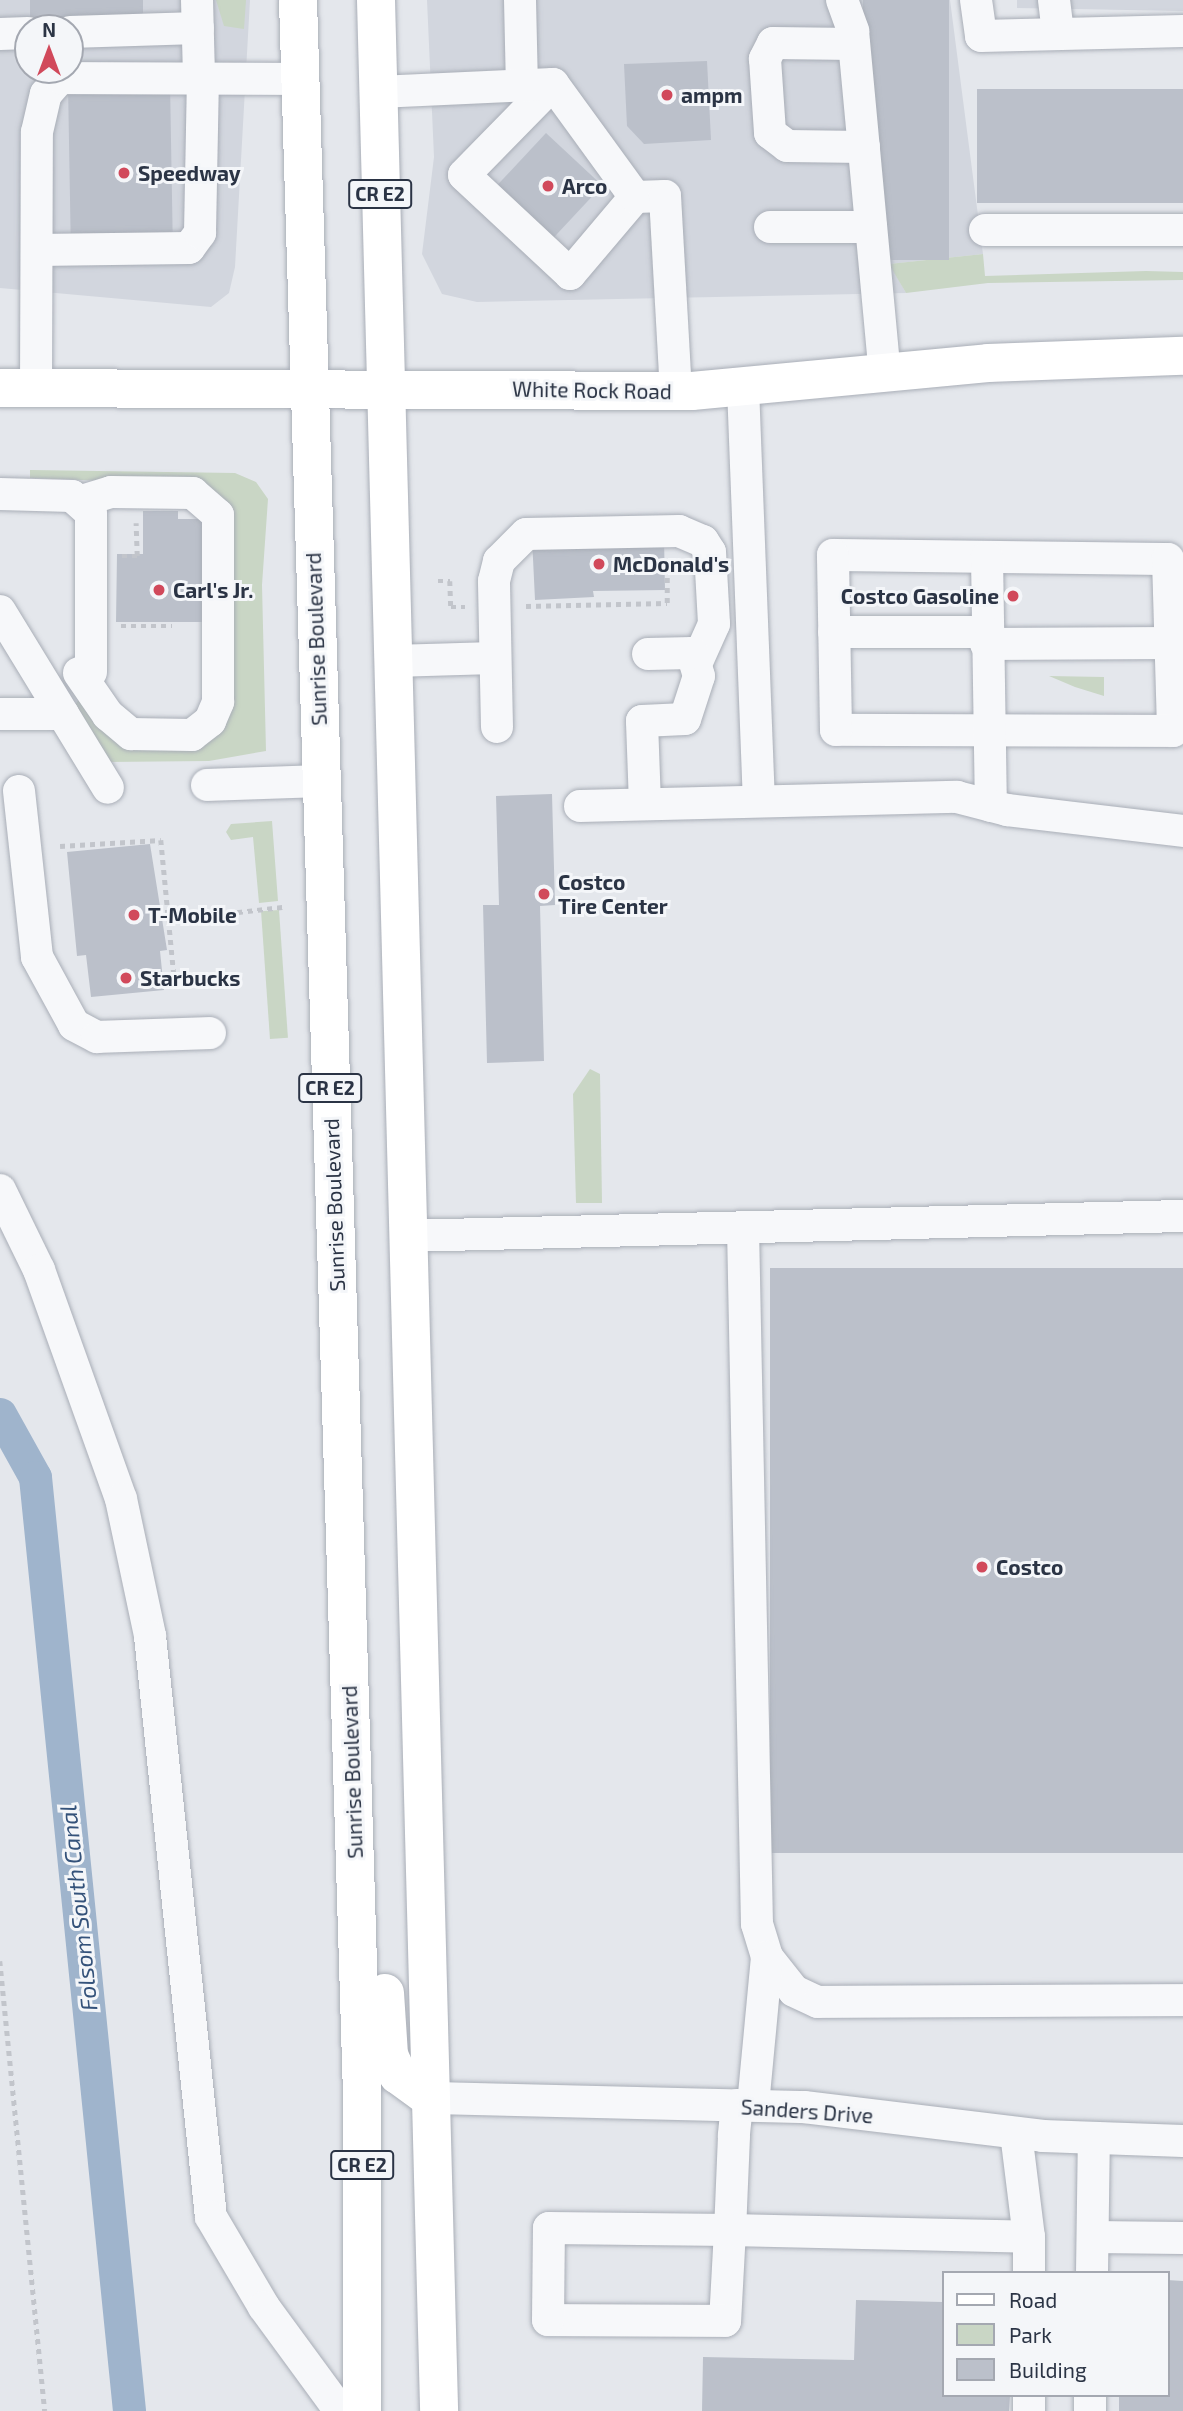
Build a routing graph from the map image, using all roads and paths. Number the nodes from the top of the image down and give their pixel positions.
1 (298, 0) edge
2 (376, 0) edge
3 (520, 0) edge
4 (842, 0) edge
5 (976, 0) edge
6 (1054, 0) edge
7 (198, 14) edge
8 (84, 30) edge
9 (1183, 31) edge
10 (1058, 33) junction
11 (854, 44) junction
12 (201, 79) junction
13 (300, 79) junction
14 (554, 84) junction
15 (522, 86) junction
16 (378, 92) junction
17 (864, 147) junction
18 (635, 197) junction
19 (770, 227) dead end
20 (871, 227) junction
21 (985, 230) dead end
22 (1183, 230) edge
23 (37, 250) junction
24 (1183, 356) edge
25 (885, 373) junction
26 (307, 387) junction
27 (743, 387) junction
28 (18, 388) edge
29 (385, 388) junction
30 (677, 391) junction
31 (0, 494) edge
32 (82, 501) junction
33 (136, 516) dead end
34 (110, 556) dead end
35 (987, 557) junction
36 (667, 558) dead end
37 (438, 581) dead end
38 (495, 606) junction
39 (0, 611) edge
40 (108, 626) dead end
41 (173, 626) dead end
42 (834, 632) junction
43 (986, 638) junction
44 (1169, 643) junction
45 (648, 654) dead end
46 (495, 658) junction
47 (392, 661) junction
48 (697, 662) junction
49 (92, 673) junction
50 (44, 684) junction
51 (0, 714) edge
52 (63, 714) junction
53 (496, 727) dead end
54 (986, 730) junction
55 (320, 781) junction
56 (207, 785) dead end
57 (108, 788) dead end
58 (19, 791) dead end
59 (759, 801) junction
60 (645, 804) junction
61 (580, 806) dead end
62 (991, 806) junction
63 (1183, 831) edge
64 (60, 846) dead end
65 (282, 908) dead end
66 (168, 920) junction
67 (174, 986) dead end
68 (210, 1033) dead end
69 (0, 1190) edge
70 (1183, 1216) edge
71 (743, 1228) junction
72 (407, 1236) junction
73 (356, 1920) junction
74 (767, 1957) junction
75 (0, 1961) edge
76 (1183, 2000) edge
77 (430, 2098) junction
78 (745, 2105) junction
79 (1016, 2133) junction
80 (1094, 2138) junction
81 (1183, 2141) edge
82 (730, 2230) junction
83 (1029, 2237) junction
84 (1093, 2237) junction
85 (1183, 2238) edge
86 (1029, 2271) edge
87 (1092, 2271) edge
88 (45, 2411) edge
89 (340, 2411) edge
90 (362, 2411) edge
91 (439, 2411) edge

1 - 13 main road, Sunrise Boulevard / CR E2
2 - 16 main road, CR E2
3 - 15 street
4 - 11 street
5 - 10 street
6 - 10 street
7 - 8 street
7 - 12 street
9 - 10 street
11 - 17 street
11 - 17 street
12 - 13 street
12 - 23 street
12 - 23 street
13 - 26 main road, Sunrise Boulevard / CR E2
14 - 15 street
14 - 18 street
14 - 18 street
15 - 16 street
16 - 29 main road, CR E2
17 - 20 street
18 - 30 street
19 - 20 street
20 - 25 street
21 - 22 street
23 - 28 street
24 - 25 main road, White Rock Road
25 - 27 main road, White Rock Road
26 - 28 main road, White Rock Road
26 - 29 main road, White Rock Road
26 - 55 main road, Sunrise Boulevard / CR E2
27 - 30 main road, White Rock Road
27 - 59 street
29 - 30 main road, White Rock Road
29 - 47 main road, CR E2
31 - 32 street
32 - 49 street
32 - 49 street
33 - 34 path
35 - 42 street
35 - 43 street
35 - 44 street
36 - 38 path
37 - 38 path
38 - 46 street
38 - 48 street
39 - 50 street
40 - 41 path
42 - 43 street
42 - 54 street
43 - 44 street
43 - 54 street
44 - 54 street
45 - 48 street
46 - 47 street
46 - 53 street
47 - 72 main road, CR E2
48 - 60 street
49 - 50 street
50 - 52 street
51 - 52 street
52 - 57 street
54 - 62 street
55 - 56 street
55 - 73 main road, Sunrise Boulevard / CR E2
58 - 68 street
59 - 60 street
59 - 62 street
60 - 61 street
62 - 63 street
64 - 66 path
65 - 66 path
66 - 67 path
69 - 89 street
70 - 71 street
71 - 72 street
71 - 74 street
72 - 77 main road, CR E2
73 - 77 main road
73 - 90 main road, Sunrise Boulevard / CR E2
74 - 76 street
74 - 78 street
75 - 88 path
77 - 78 street, Sanders Drive
77 - 91 main road, CR E2
78 - 79 street, Sanders Drive
78 - 82 street
79 - 80 street, Sanders Drive
79 - 83 street
80 - 81 street, Sanders Drive
80 - 84 street
82 - 82 street
82 - 83 street
83 - 86 street
84 - 85 street
84 - 87 street

